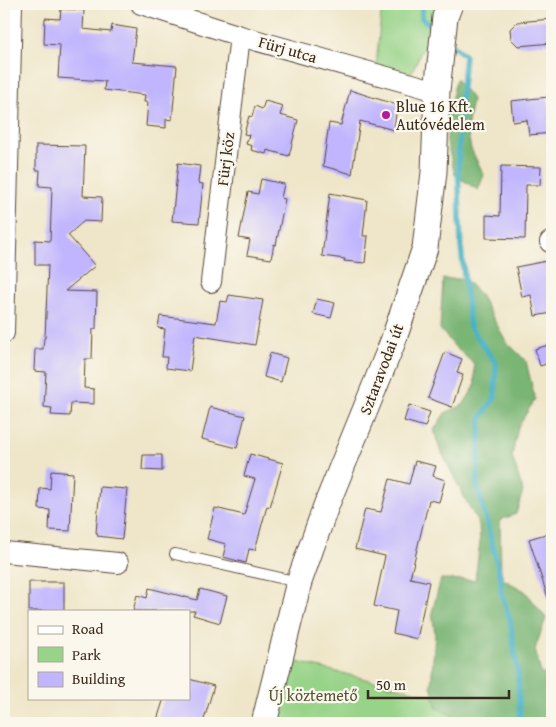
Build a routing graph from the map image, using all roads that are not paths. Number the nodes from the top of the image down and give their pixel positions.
1 (12, 4) edge
2 (141, 4) edge
3 (448, 11) edge
4 (240, 36) junction
5 (437, 87) junction
6 (211, 282) dead end
7 (4, 333) edge
8 (4, 552) edge
9 (175, 554) dead end
10 (118, 564) dead end
11 (299, 582) junction
12 (264, 723) edge

1 - 7 street
2 - 4 street, Fürj utca
3 - 5 street, Sztaravodai út
4 - 5 street, Fürj utca
4 - 6 street, Fürj köz
5 - 11 street, Sztaravodai út
8 - 10 street
9 - 11 lane
11 - 12 street, Sztaravodai út

